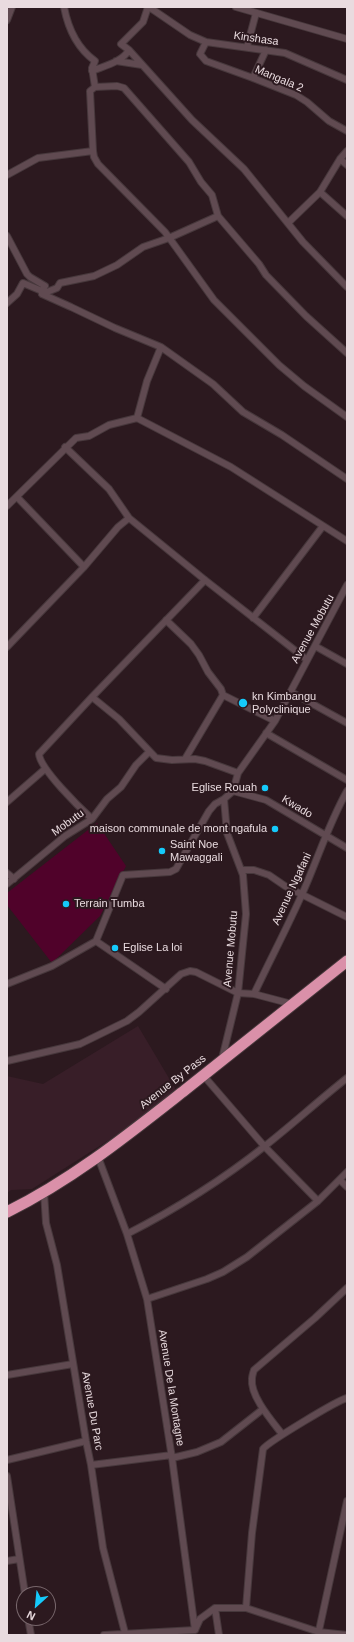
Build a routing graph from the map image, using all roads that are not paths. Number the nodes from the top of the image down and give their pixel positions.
1 (12, 7) edge
2 (64, 7) edge
3 (148, 7) edge
4 (236, 7) edge
5 (256, 12) junction
6 (7, 20) edge
7 (347, 39) edge
8 (206, 42) junction
9 (247, 47) junction
10 (129, 50) junction
11 (266, 50) junction
12 (116, 61) junction
13 (142, 65) junction
14 (92, 71) junction
15 (253, 78) junction
16 (347, 80) edge
17 (95, 87) junction
18 (347, 131) edge
19 (93, 151) junction
20 (347, 151) edge
21 (340, 159) junction
22 (347, 165) edge
23 (8, 172) edge
24 (320, 192) junction
25 (218, 216) junction
26 (347, 216) edge
27 (288, 223) junction
28 (7, 236) edge
29 (169, 238) junction
30 (347, 287) edge
31 (7, 303) edge
32 (161, 347) junction
33 (347, 353) edge
34 (347, 417) edge
35 (137, 418) junction
36 (65, 446) junction
37 (347, 479) edge
38 (16, 497) junction
39 (7, 506) edge
40 (129, 518) junction
41 (323, 526) junction
42 (347, 541) edge
43 (84, 567) junction
44 (205, 580) junction
45 (347, 585) edge
46 (341, 598) junction
47 (347, 601) edge
48 (253, 618) junction
49 (166, 620) junction
50 (315, 646) junction
51 (7, 647) edge
52 (306, 659) junction
53 (347, 664) edge
54 (291, 692) junction
55 (223, 695) junction
56 (92, 697) junction
57 (275, 721) junction
58 (347, 723) edge
59 (266, 733) junction
60 (149, 752) junction
61 (185, 759) junction
62 (45, 769) junction
63 (238, 773) junction
64 (347, 780) edge
65 (233, 791) junction
66 (347, 791) edge
67 (224, 800) junction
68 (7, 802) edge
69 (92, 819) junction
70 (327, 836) junction
71 (347, 848) edge
72 (242, 870) junction
73 (7, 873) edge
74 (14, 879) junction
75 (7, 884) edge
76 (302, 894) junction
77 (347, 917) edge
78 (96, 941) junction
79 (347, 961) edge
80 (7, 984) edge
81 (166, 989) junction
82 (238, 993) junction
83 (254, 994) junction
84 (292, 1004) junction
85 (7, 1061) edge
86 (221, 1062) junction
87 (203, 1075) junction
88 (347, 1078) edge
89 (265, 1147) junction
90 (98, 1157) junction
91 (347, 1172) edge
92 (340, 1180) junction
93 (347, 1187) edge
94 (44, 1192) junction
95 (318, 1201) junction
96 (7, 1212) edge
97 (127, 1234) junction
98 (347, 1288) edge
99 (147, 1299) junction
100 (73, 1364) junction
101 (7, 1375) edge
102 (347, 1398) edge
103 (263, 1409) junction
104 (282, 1434) junction
105 (86, 1441) junction
106 (172, 1456) junction
107 (7, 1460) edge
108 (91, 1464) junction
109 (7, 1476) edge
110 (347, 1501) edge
111 (19, 1559) junction
112 (7, 1561) edge
113 (24, 1586) edge
114 (215, 1608) junction
115 (246, 1608) junction
116 (196, 1630) junction
117 (125, 1633) junction
118 (318, 1634) edge
119 (104, 1635) edge
120 (219, 1635) edge
121 (347, 1635) edge

1 - 6 street
2 - 14 street
3 - 8 street, Kinshasa
3 - 10 street
4 - 5 street
5 - 7 street
5 - 9 street
8 - 9 street, Kinshasa
8 - 15 street, Mangala 2
9 - 11 street, Kinshasa
10 - 12 street
10 - 13 street
11 - 15 street
11 - 16 street, Kinshasa
12 - 13 street
12 - 14 street
13 - 27 street
14 - 17 street
15 - 18 street, Mangala 2
17 - 19 street
17 - 25 street
19 - 23 street
19 - 29 street
20 - 21 street
21 - 22 street
21 - 24 street
24 - 26 street
24 - 27 street
25 - 29 street
25 - 33 street
27 - 30 street
28 - 31 street
29 - 32 street
29 - 34 street
32 - 35 street
32 - 37 street
35 - 36 street
35 - 41 street
36 - 38 street
36 - 40 street
38 - 39 street
38 - 43 street
40 - 43 street
40 - 44 street
41 - 42 street
41 - 48 street
43 - 51 street
44 - 48 street
44 - 49 street
45 - 46 street, Avenue Mobutu
46 - 47 street
46 - 50 street, Avenue Mobutu
48 - 52 street
49 - 55 street
49 - 56 street
50 - 52 street, Avenue Mobutu
50 - 53 street
52 - 54 street, Avenue Mobutu
54 - 57 street, Avenue Mobutu
54 - 58 street
55 - 57 street
55 - 61 street
56 - 60 street
56 - 62 street
57 - 59 street, Avenue Mobutu
59 - 63 street, Avenue Mobutu
59 - 64 street
60 - 61 street
60 - 69 street, Mobutu
61 - 63 street
62 - 68 street
62 - 69 street
63 - 65 street, Avenue Mobutu
65 - 67 street, Avenue Mobutu
65 - 70 street, Kwado
66 - 70 street, Avenue Ngafani
67 - 72 street, Avenue Mobutu
67 - 78 street
69 - 74 street, Mobutu
70 - 71 street, Kwado
70 - 76 street, Avenue Ngafani
72 - 76 street
72 - 82 street, Avenue Mobutu
73 - 74 street
74 - 75 street, Mobutu
76 - 77 street
76 - 83 street, Avenue Ngafani
78 - 80 street
78 - 81 street
79 - 84 highway, Avenue By Pass
81 - 82 street
81 - 85 street
82 - 83 street
82 - 86 street, Avenue Mobutu
83 - 84 street
84 - 86 highway, Avenue By Pass
86 - 87 highway, Avenue By Pass
87 - 89 street
87 - 90 highway, Avenue By Pass
88 - 89 street
89 - 95 street
89 - 97 street
90 - 94 highway, Avenue By Pass
90 - 97 street, Avenue De la Montagne
91 - 92 street
92 - 93 street
92 - 95 street
94 - 96 highway, Avenue By Pass
94 - 100 street, Avenue Du Parc
95 - 99 street
97 - 99 street, Avenue De la Montagne
98 - 103 street
99 - 106 street, Avenue De la Montagne
100 - 101 street
100 - 105 street, Avenue Du Parc
102 - 104 street
103 - 104 street
103 - 106 street
104 - 115 street
105 - 107 street
105 - 108 street, Avenue Du Parc
106 - 108 street
106 - 116 street, Avenue De la Montagne
108 - 117 street, Avenue Du Parc
109 - 111 street
110 - 118 street
111 - 112 street
111 - 113 street
114 - 115 street
114 - 116 street
114 - 120 street
115 - 118 street
116 - 117 street
117 - 119 street
118 - 121 street

